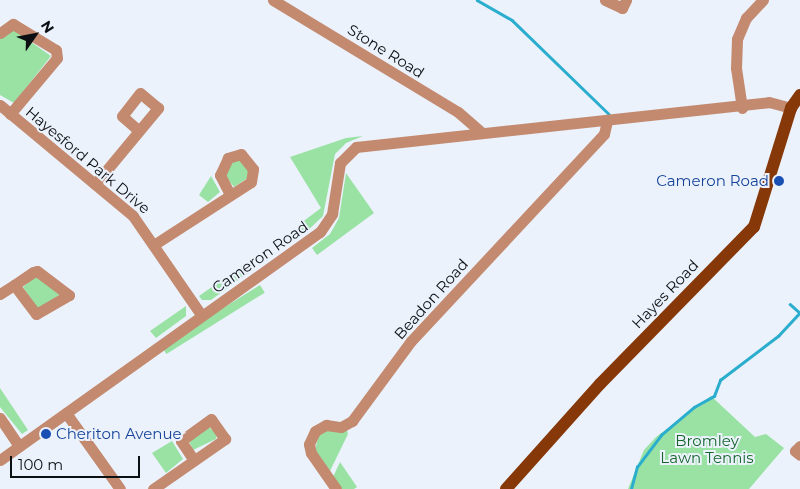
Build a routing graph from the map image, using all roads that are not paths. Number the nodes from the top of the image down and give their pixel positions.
1 (273, 0) edge
2 (605, 0) edge
3 (626, 0) edge
4 (763, 0) edge
5 (0, 33) edge
6 (800, 95) edge
7 (0, 105) edge
8 (742, 108) junction
9 (791, 108) junction
10 (10, 114) junction
11 (607, 121) junction
12 (138, 130) dead end
13 (481, 132) junction
14 (95, 184) junction
15 (230, 195) dead end
16 (155, 244) junction
17 (14, 285) junction
18 (0, 294) edge
19 (202, 316) junction
20 (66, 413) junction
21 (0, 418) edge
22 (19, 446) junction
23 (0, 460) edge
24 (194, 460) dead end
25 (120, 489) edge
26 (153, 489) edge
27 (336, 489) edge
28 (506, 489) edge

1 - 13 street, Stone Road
2 - 3 street
4 - 8 street
5 - 10 street
6 - 9 main road, Hayes Road
7 - 10 street, Hayesford Park Drive
8 - 9 street, Cameron Road
8 - 11 street, Cameron Road
9 - 28 main road, Hayes Road
10 - 14 street, Hayesford Park Drive
11 - 13 street, Cameron Road
11 - 27 street, Beadon Road
12 - 14 street
13 - 19 street, Cameron Road
14 - 16 street, Hayesford Park Drive
15 - 16 street
16 - 19 street, Hayesford Park Drive
17 - 17 street
17 - 18 street
19 - 20 street, Cameron Road
20 - 22 street, Cameron Road
20 - 25 street
21 - 22 street
22 - 23 street, Cameron Road
24 - 26 street

